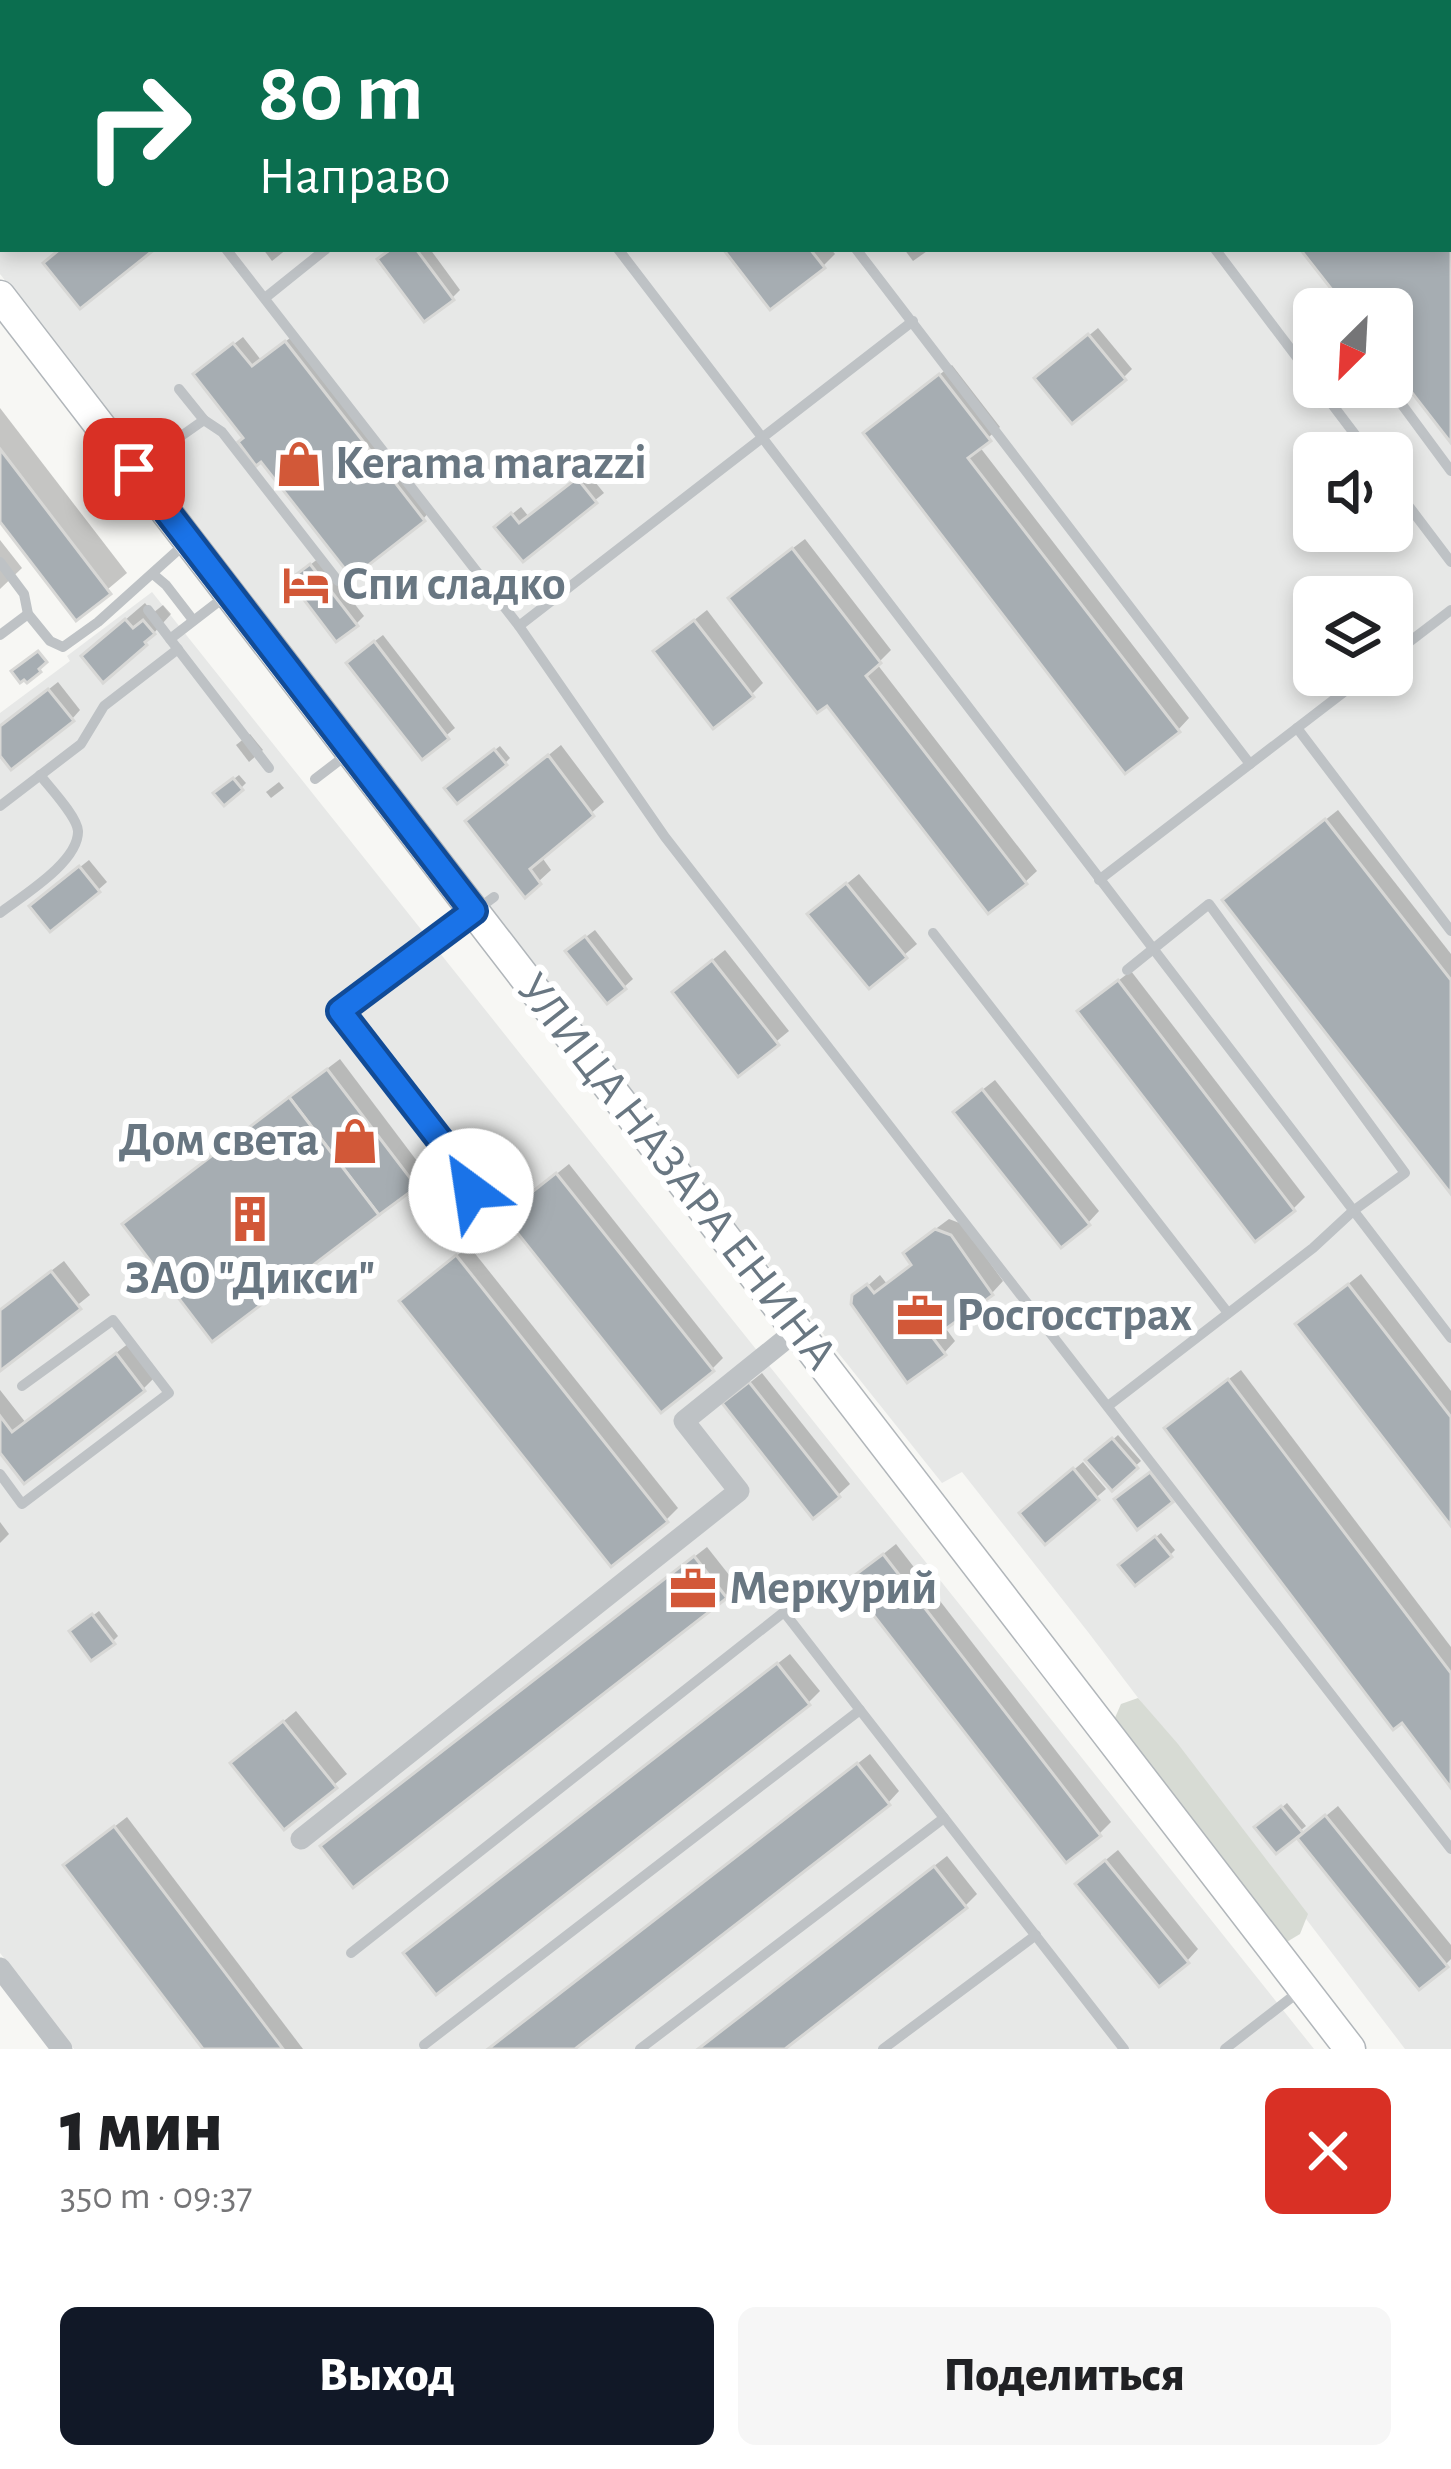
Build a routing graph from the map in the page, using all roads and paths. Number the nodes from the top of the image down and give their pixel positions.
1 (228, 252) edge
2 (322, 252) edge
3 (620, 252) edge
4 (858, 252) edge
5 (1217, 252) edge
6 (0, 296) edge
7 (265, 298) junction
8 (913, 321) junction
9 (1293, 353) edge
10 (179, 389) dead end
11 (1334, 408) edge
12 (1404, 408) edge
13 (204, 420) junction
14 (1353, 432) edge
15 (763, 437) junction
16 (134, 469) junction
17 (1451, 471) edge
18 (1413, 512) edge
19 (190, 540) junction
20 (0, 562) edge
21 (1451, 562) edge
22 (152, 574) junction
23 (338, 581) dead end
24 (230, 592) junction
25 (148, 610) dead end
26 (1451, 610) edge
27 (28, 614) junction
28 (194, 620) junction
29 (519, 626) junction
30 (0, 635) edge
31 (1413, 639) edge
32 (174, 644) junction
33 (1339, 696) edge
34 (1297, 728) junction
35 (352, 751) junction
36 (1250, 764) junction
37 (269, 768) dead end
38 (40, 775) junction
39 (315, 779) dead end
40 (0, 806) edge
41 (1099, 880) junction
42 (484, 904) junction
43 (0, 913) edge
44 (1451, 931) edge
45 (933, 933) dead end
46 (1152, 950) junction
47 (1127, 970) dead end
48 (471, 1191) dead end
49 (1353, 1211) junction
50 (1228, 1313) junction
51 (797, 1330) junction
52 (1451, 1338) edge
53 (22, 1386) dead end
54 (1108, 1406) junction
55 (0, 1474) edge
56 (860, 1710) junction
57 (944, 1818) junction
58 (302, 1839) dead end
59 (1451, 1850) edge
60 (1036, 1936) junction
61 (351, 1953) dead end
62 (0, 1968) edge
63 (1303, 1988) junction
64 (424, 2044) dead end
65 (1242, 2044) edge
66 (54, 2046) edge
67 (640, 2049) edge
68 (883, 2049) edge
69 (1124, 2049) edge
70 (1225, 2049) edge
71 (1350, 2049) edge

1 - 7 lane
2 - 7 lane
3 - 15 lane
4 - 8 lane
5 - 9 lane
6 - 16 main road, УЛИЦА НАЗАРА ЕНИНА
7 - 29 lane
8 - 15 lane
8 - 36 lane
10 - 13 lane
11 - 14 lane
12 - 17 lane
13 - 16 lane
13 - 23 lane
15 - 29 lane
15 - 41 lane
16 - 19 main road, УЛИЦА НАЗАРА ЕНИНА
18 - 21 lane
19 - 22 lane
19 - 24 main road, УЛИЦА НАЗАРА ЕНИНА
20 - 27 lane
22 - 27 lane
22 - 28 lane
24 - 28 lane
24 - 35 main road, УЛИЦА НАЗАРА ЕНИНА
25 - 32 lane
26 - 31 lane
27 - 30 lane
28 - 32 lane
29 - 54 lane
32 - 37 lane
32 - 38 lane
33 - 34 lane
34 - 36 lane
34 - 44 lane
35 - 39 lane
35 - 42 main road, УЛИЦА НАЗАРА ЕНИНА
36 - 41 lane
38 - 40 lane
38 - 43 lane
41 - 46 lane
42 - 48 lane
42 - 51 main road, УЛИЦА НАЗАРА ЕНИНА
45 - 50 lane
46 - 47 lane
46 - 49 lane
46 - 49 lane
49 - 50 lane
49 - 52 lane
50 - 54 lane
51 - 58 street
51 - 63 main road, УЛИЦА НАЗАРА ЕНИНА
53 - 55 lane
54 - 59 lane
56 - 57 lane
56 - 61 lane
56 - 64 lane
57 - 60 lane
57 - 67 lane
60 - 68 lane
60 - 69 lane
62 - 66 street
63 - 65 lane
63 - 71 main road, УЛИЦА НАЗАРА ЕНИНА
65 - 70 lane

